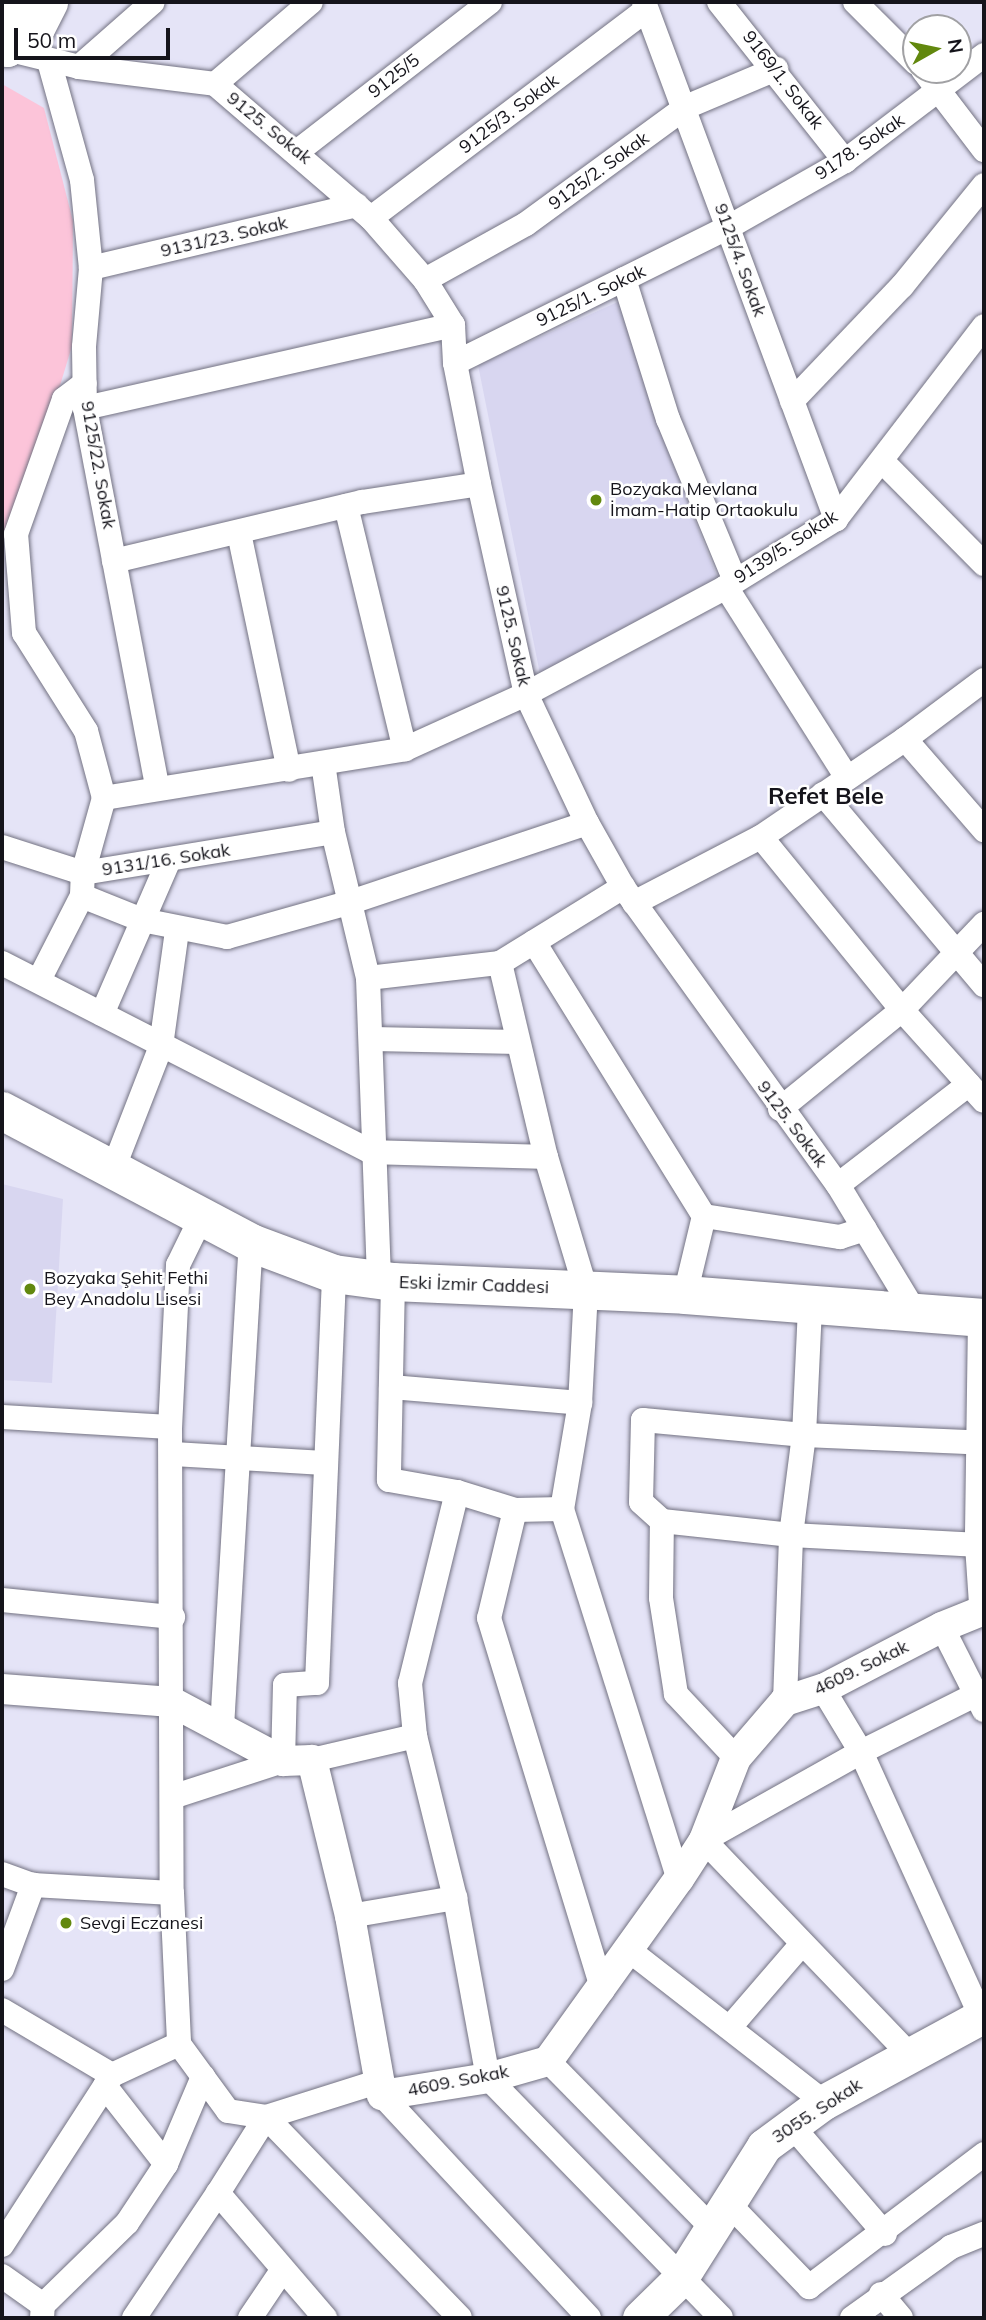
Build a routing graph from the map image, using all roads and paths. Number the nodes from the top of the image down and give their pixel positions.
1 (16, 2) edge
2 (50, 2) edge
3 (153, 2) edge
4 (311, 2) edge
5 (490, 2) edge
6 (719, 2) edge
7 (855, 2) edge
8 (645, 6) edge
9 (5, 49) edge
10 (902, 49) edge
11 (984, 55) edge
12 (49, 61) junction
13 (79, 67) junction
14 (776, 69) junction
15 (215, 84) junction
16 (936, 84) edge
17 (942, 90) junction
18 (686, 107) junction
19 (984, 150) edge
20 (298, 151) junction
21 (845, 161) junction
22 (984, 185) edge
23 (364, 211) junction
24 (727, 228) junction
25 (92, 268) junction
26 (624, 279) junction
27 (425, 280) junction
28 (453, 325) junction
29 (979, 342) edge
30 (455, 363) junction
31 (85, 383) junction
32 (792, 401) junction
33 (85, 408) junction
34 (882, 461) junction
35 (479, 484) junction
36 (346, 506) junction
37 (836, 519) junction
38 (239, 533) junction
39 (114, 561) junction
40 (984, 564) edge
41 (731, 584) junction
42 (984, 680) edge
43 (526, 694) junction
44 (905, 739) junction
45 (405, 749) junction
46 (323, 763) junction
47 (289, 771) junction
48 (847, 778) junction
49 (157, 787) junction
50 (823, 794) junction
51 (104, 799) junction
52 (587, 823) junction
53 (984, 830) edge
54 (334, 832) junction
55 (761, 837) junction
56 (2, 847) edge
57 (169, 860) junction
58 (82, 884) junction
59 (628, 895) junction
60 (348, 903) junction
61 (142, 920) junction
62 (984, 924) edge
63 (177, 930) junction
64 (534, 942) junction
65 (958, 957) junction
66 (2, 962) edge
67 (500, 962) junction
68 (368, 978) junction
69 (39, 980) junction
70 (984, 985) edge
71 (902, 1010) junction
72 (102, 1014) junction
73 (373, 1039) junction
74 (518, 1042) junction
75 (161, 1046) junction
76 (977, 1093) edge
77 (780, 1109) junction
78 (2, 1111) edge
79 (371, 1152) junction
80 (546, 1157) junction
81 (112, 1172) junction
82 (838, 1185) junction
83 (704, 1216) junction
84 (201, 1218) junction
85 (865, 1229) junction
86 (251, 1243) junction
87 (334, 1274) junction
88 (386, 1281) junction
89 (586, 1290) junction
90 (685, 1295) junction
91 (810, 1306) junction
92 (916, 1314) junction
93 (984, 1314) edge
94 (391, 1387) junction
95 (580, 1404) junction
96 (2, 1417) edge
97 (984, 1424) edge
98 (170, 1427) junction
99 (804, 1435) junction
100 (984, 1443) edge
101 (173, 1454) junction
102 (237, 1457) junction
103 (326, 1463) junction
104 (457, 1492) junction
105 (562, 1509) junction
106 (515, 1510) junction
107 (662, 1521) junction
108 (791, 1535) junction
109 (980, 1545) junction
110 (2, 1600) edge
111 (984, 1603) edge
112 (984, 1611) edge
113 (173, 1617) junction
114 (942, 1627) junction
115 (2, 1689) edge
116 (822, 1689) junction
117 (172, 1702) junction
118 (785, 1702) junction
119 (980, 1702) edge
120 (222, 1727) junction
121 (415, 1735) junction
122 (861, 1752) junction
123 (736, 1758) junction
124 (297, 1761) junction
125 (172, 1797) junction
126 (704, 1840) junction
127 (2, 1874) edge
128 (679, 1879) junction
129 (33, 1885) junction
130 (172, 1893) junction
131 (455, 1898) junction
132 (350, 1916) junction
133 (801, 1945) junction
134 (630, 1951) junction
135 (2, 1969) edge
136 (603, 1990) junction
137 (2, 2010) edge
138 (983, 2018) edge
139 (731, 2026) junction
140 (179, 2044) junction
141 (909, 2054) junction
142 (548, 2061) junction
143 (203, 2077) junction
144 (488, 2078) junction
145 (108, 2081) junction
146 (380, 2088) junction
147 (824, 2102) junction
148 (266, 2117) junction
149 (793, 2127) junction
150 (984, 2154) edge
151 (166, 2164) junction
152 (218, 2193) junction
153 (720, 2216) junction
154 (885, 2234) junction
155 (984, 2234) edge
156 (2, 2245) edge
157 (281, 2272) junction
158 (2, 2276) edge
159 (680, 2280) junction
160 (881, 2294) junction
161 (42, 2312) edge
162 (134, 2318) edge
163 (250, 2318) edge
164 (325, 2318) edge
165 (460, 2318) edge
166 (589, 2318) edge
167 (640, 2318) edge
168 (721, 2318) edge
169 (852, 2318) edge
170 (901, 2318) edge

1 - 9 main road
2 - 9 main road
3 - 13 street
4 - 15 street
5 - 20 street, 9125/5
6 - 14 street, 9169/1. Sokak
7 - 10 street
8 - 18 street, 9125/4. Sokak
8 - 23 street, 9125/3. Sokak
9 - 12 street, 9125. Sokak
11 - 17 street, 9178. Sokak
12 - 13 street, 9125. Sokak
12 - 25 street, 9125/22. Sokak
13 - 15 street, 9125. Sokak
14 - 18 street, 9125/2. Sokak
14 - 21 street, 9169/1. Sokak
15 - 20 street, 9125. Sokak
16 - 17 street
17 - 19 street
17 - 21 street, 9178. Sokak
18 - 24 street, 9125/4. Sokak
18 - 27 street, 9125/2. Sokak
20 - 23 street, 9125. Sokak
21 - 24 street, 9178. Sokak
22 - 32 street
23 - 25 street, 9131/23. Sokak
23 - 27 street, 9125. Sokak
24 - 26 street, 9125/1. Sokak
24 - 32 street, 9125/4. Sokak
25 - 31 street, 9125/22. Sokak
26 - 30 street, 9125/1. Sokak
26 - 41 street
27 - 28 street, 9125. Sokak
28 - 30 street, 9125. Sokak
28 - 33 street
29 - 34 street, 9139/5. Sokak
30 - 35 street, 9125. Sokak
31 - 33 street, 9125/22. Sokak
31 - 51 street
32 - 37 street, 9125/4. Sokak
33 - 39 street, 9125/22. Sokak
34 - 37 street, 9139/5. Sokak
34 - 40 street
35 - 36 street
35 - 43 street, 9125. Sokak
36 - 38 street
36 - 45 street
37 - 41 street, 9139/5. Sokak
38 - 39 street
38 - 47 street
39 - 49 street, 9125/22. Sokak
41 - 43 street, 9139/5. Sokak
41 - 48 street
42 - 44 street
43 - 45 street, 9139/5. Sokak
43 - 52 street, 9125. Sokak
44 - 48 street
44 - 53 street
45 - 46 street, 9139/5. Sokak
46 - 47 street, 9139/5. Sokak
46 - 54 street
47 - 49 street, 9139/5. Sokak
48 - 50 street
49 - 51 street, 9139/5. Sokak
50 - 55 street
50 - 65 street
51 - 58 street
52 - 59 street, 9125. Sokak
52 - 60 street
54 - 57 street, 9131/16. Sokak
54 - 60 street
55 - 59 street
55 - 71 street
56 - 58 street, 9131/16. Sokak
57 - 58 street, 9131/16. Sokak
57 - 61 street
58 - 61 street
58 - 69 street
59 - 64 street
59 - 77 street, 9125. Sokak
60 - 63 street
60 - 68 street
61 - 63 street
61 - 72 street
62 - 65 street
63 - 75 street
64 - 67 street
64 - 83 street
65 - 70 street
65 - 71 street
66 - 69 street
67 - 68 street
67 - 74 street
68 - 73 street
69 - 72 street
71 - 76 street
71 - 77 street
72 - 75 street
73 - 74 street
73 - 79 street
74 - 80 street
75 - 79 street
75 - 81 street
76 - 82 street
77 - 82 street, 9125. Sokak
78 - 81 main road, Eski İzmir Caddesi
79 - 80 street
79 - 88 street
80 - 89 street
81 - 84 main road, Eski İzmir Caddesi
82 - 85 street, 9125. Sokak
83 - 85 street
83 - 90 street
84 - 86 main road, Eski İzmir Caddesi
84 - 98 street
85 - 92 street, 9125. Sokak
86 - 87 main road, Eski İzmir Caddesi
86 - 102 street
87 - 88 main road, Eski İzmir Caddesi
87 - 103 street
88 - 89 main road, Eski İzmir Caddesi
88 - 94 street
89 - 90 main road, Eski İzmir Caddesi
89 - 95 street
90 - 91 main road, Eski İzmir Caddesi
91 - 92 main road, Eski İzmir Caddesi
91 - 99 street
92 - 93 main road, Eski İzmir Caddesi
93 - 97 street
94 - 95 street
94 - 104 street
95 - 105 street
96 - 98 street
97 - 100 street
98 - 101 street
99 - 100 street
99 - 107 street
99 - 108 street
100 - 109 street
101 - 102 street
101 - 113 street
102 - 103 street
102 - 120 street
103 - 124 street
104 - 106 street
104 - 121 street
105 - 106 street
105 - 128 street
106 - 136 street
107 - 108 street
107 - 123 street
108 - 109 street
108 - 118 street
109 - 111 street
110 - 113 street
112 - 114 street, 4609. Sokak
113 - 117 street
114 - 116 street, 4609. Sokak
114 - 119 street
115 - 117 street
116 - 118 street, 4609. Sokak
116 - 122 street
117 - 120 street
117 - 125 street
118 - 123 street, 4609. Sokak
119 - 122 street
120 - 124 street
121 - 124 street
121 - 131 street
122 - 126 street
122 - 138 street
123 - 126 street, 4609. Sokak
124 - 125 street
124 - 132 street
125 - 130 street
126 - 128 street, 4609. Sokak
126 - 133 street
127 - 129 street
128 - 134 street, 4609. Sokak
129 - 130 street
129 - 135 street
130 - 140 street
131 - 132 street
131 - 144 street
132 - 146 street
133 - 139 street
133 - 141 street
134 - 136 street, 4609. Sokak
134 - 139 street
136 - 142 street, 4609. Sokak
137 - 145 street
138 - 141 main road, 3055. Sokak
139 - 147 street
140 - 143 street
140 - 145 street
141 - 147 main road, 3055. Sokak
142 - 144 street, 4609. Sokak
142 - 153 street
143 - 148 street
143 - 151 street
144 - 146 street, 4609. Sokak
144 - 159 street
145 - 151 street
145 - 156 street
146 - 148 street
146 - 166 street
147 - 149 main road, 3055. Sokak
148 - 152 street
148 - 165 street
149 - 153 main road, 3055. Sokak
149 - 154 street
150 - 154 street
151 - 161 street
152 - 157 street
152 - 162 street
153 - 154 street
153 - 159 main road, 3055. Sokak
155 - 160 street
157 - 163 street
157 - 164 street
158 - 161 street
159 - 167 main road, 3055. Sokak
159 - 168 street
160 - 169 street
160 - 170 street

